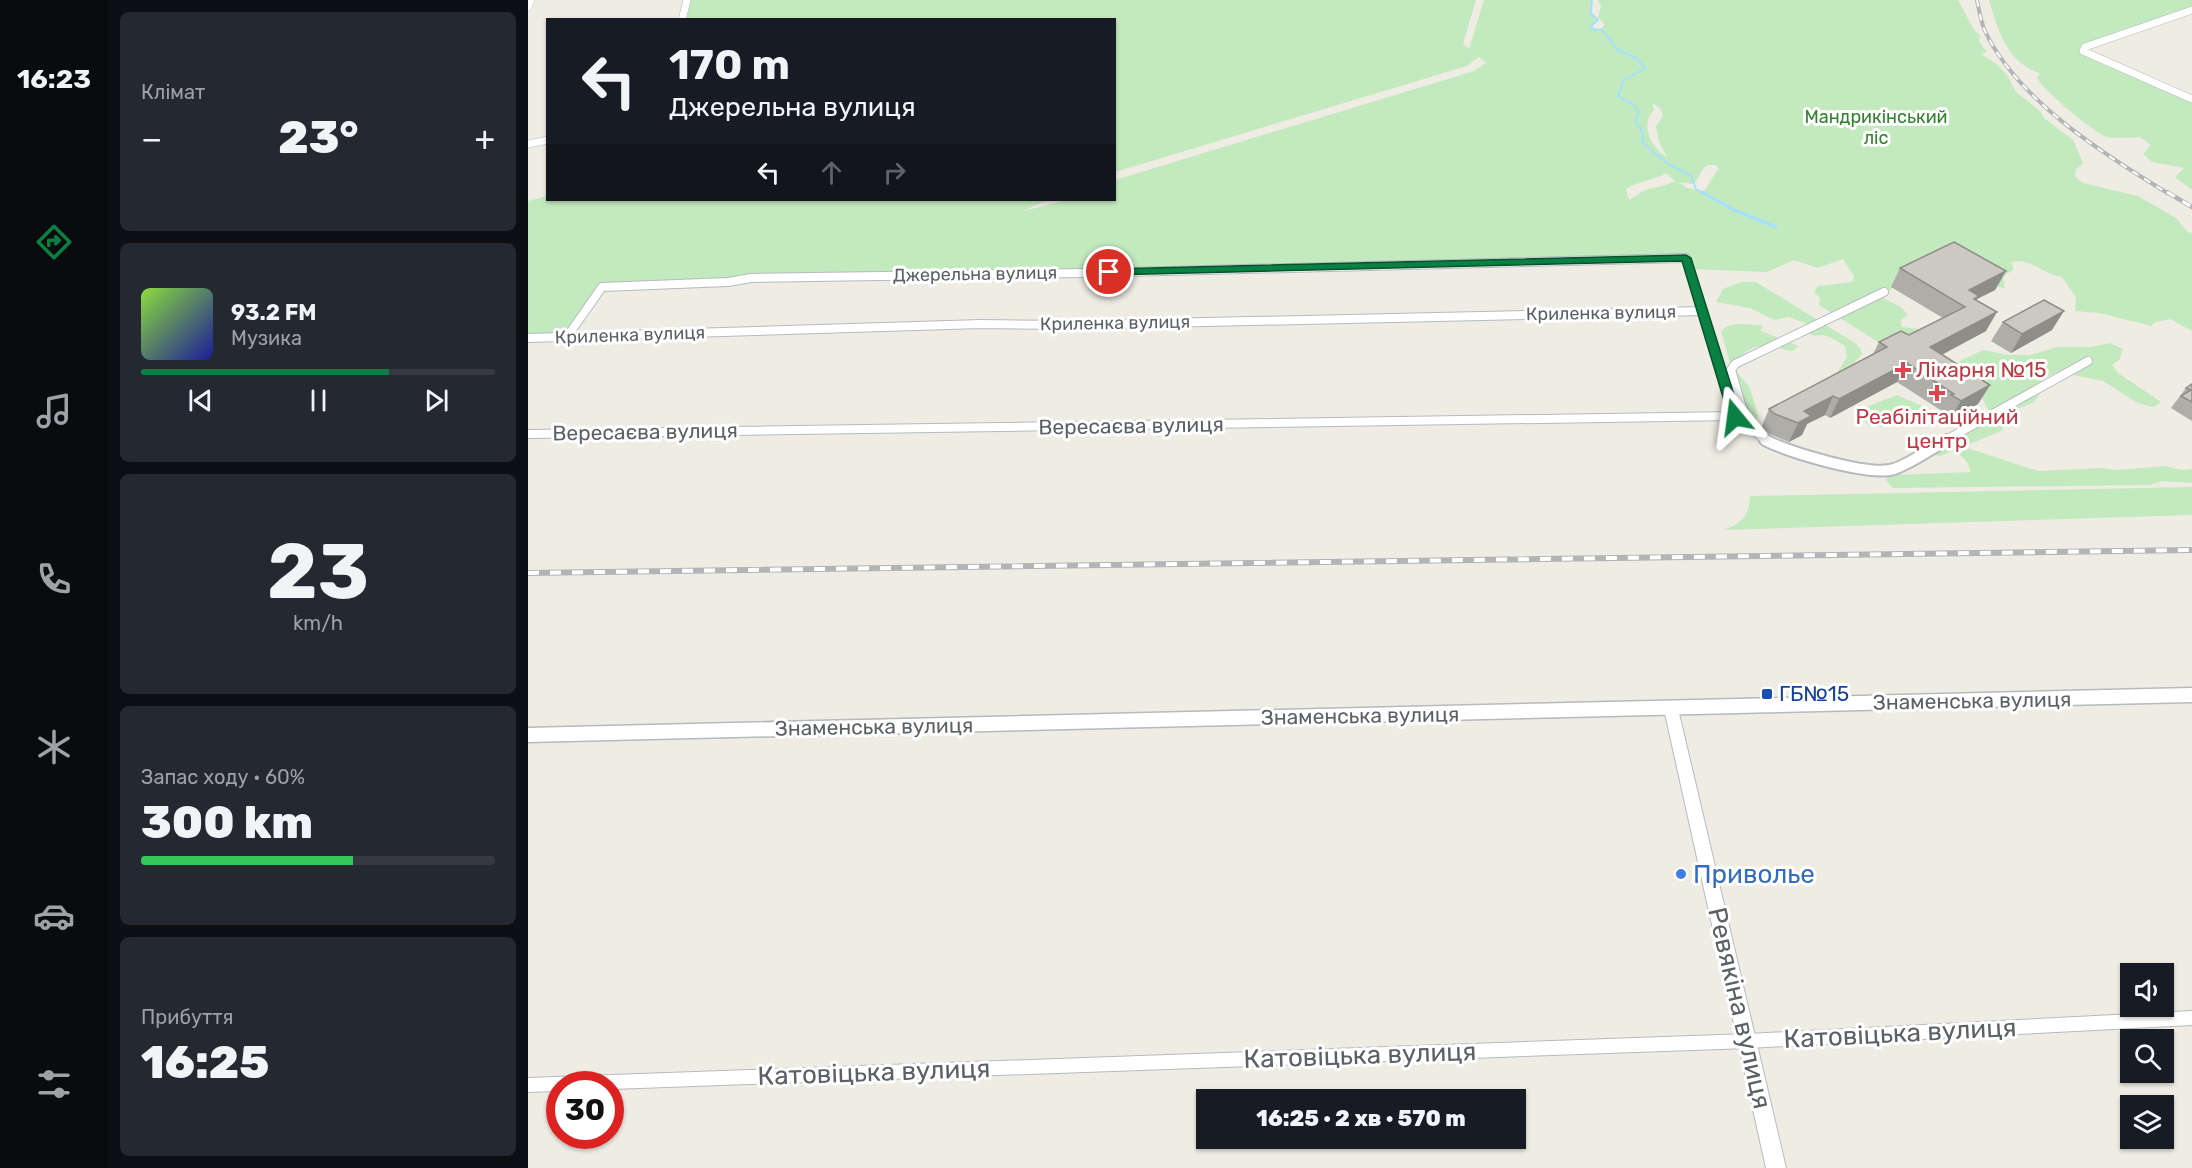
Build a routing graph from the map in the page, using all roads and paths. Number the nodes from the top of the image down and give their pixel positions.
1 (531, 0) edge
2 (687, 0) edge
3 (528, 7) edge
4 (2192, 10) edge
5 (682, 18) edge
6 (2192, 99) edge
7 (546, 140) edge
8 (528, 144) edge
9 (1884, 292) dead end
10 (1703, 311) junction
11 (567, 337) junction
12 (528, 338) edge
13 (1714, 346) junction
14 (2088, 361) dead end
15 (1735, 364) junction
16 (1735, 417) joint
17 (528, 434) edge
18 (2192, 695) edge
19 (1671, 708) junction
20 (528, 735) edge
21 (2192, 1018) edge
22 (1748, 1041) junction
23 (528, 1085) edge
24 (1776, 1168) edge

1 - 3 street
2 - 5 street
4 - 6 street
7 - 8 street
9 - 15 street
10 - 11 street, Криленка вулиця
10 - 11 street, Джерельна вулиця
10 - 13 street, Джерельна вулиця
11 - 12 street, Криленка вулиця
13 - 15 street
13 - 16 street, Джерельна вулиця
14 - 15 street
16 - 17 street, Вересаєва вулиця
18 - 19 main road, Знаменська вулиця
19 - 20 main road, Знаменська вулиця
19 - 22 street, Ревякіна вулиця
21 - 22 street, Катовіцька вулиця
22 - 23 street, Катовіцька вулиця
22 - 24 street, Ревякіна вулиця

